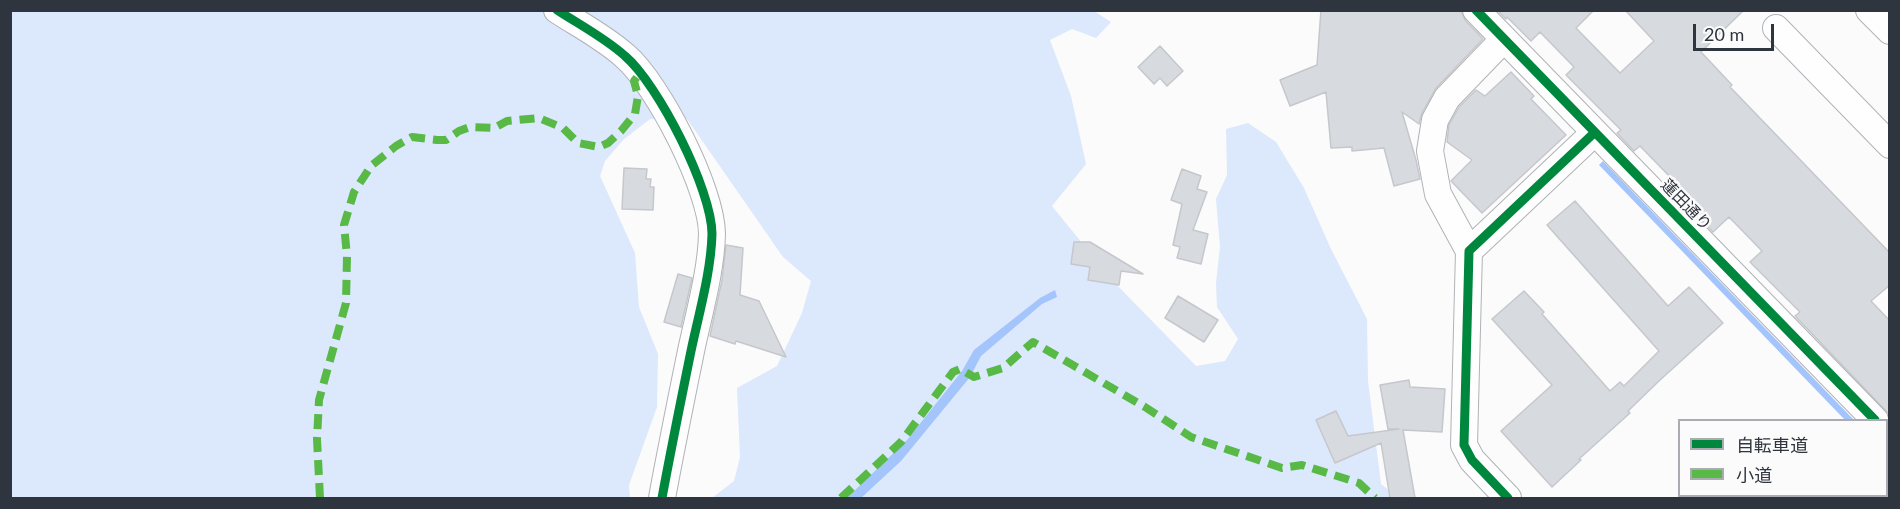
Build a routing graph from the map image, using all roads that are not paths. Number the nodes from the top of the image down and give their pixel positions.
1 (556, 10) edge
2 (1476, 10) edge
3 (1869, 10) edge
4 (1776, 28) dead end
5 (1890, 31) edge
6 (1503, 39) junction
7 (1593, 133) junction
8 (1890, 145) edge
9 (1469, 251) junction
10 (1874, 419) edge
11 (662, 498) edge
12 (1508, 498) edge

1 - 11 street
2 - 6 street, 蓮田通り
3 - 5 street
4 - 8 street
6 - 7 street, 蓮田通り
6 - 9 street
7 - 9 street
7 - 10 street, 蓮田通り
9 - 12 street

